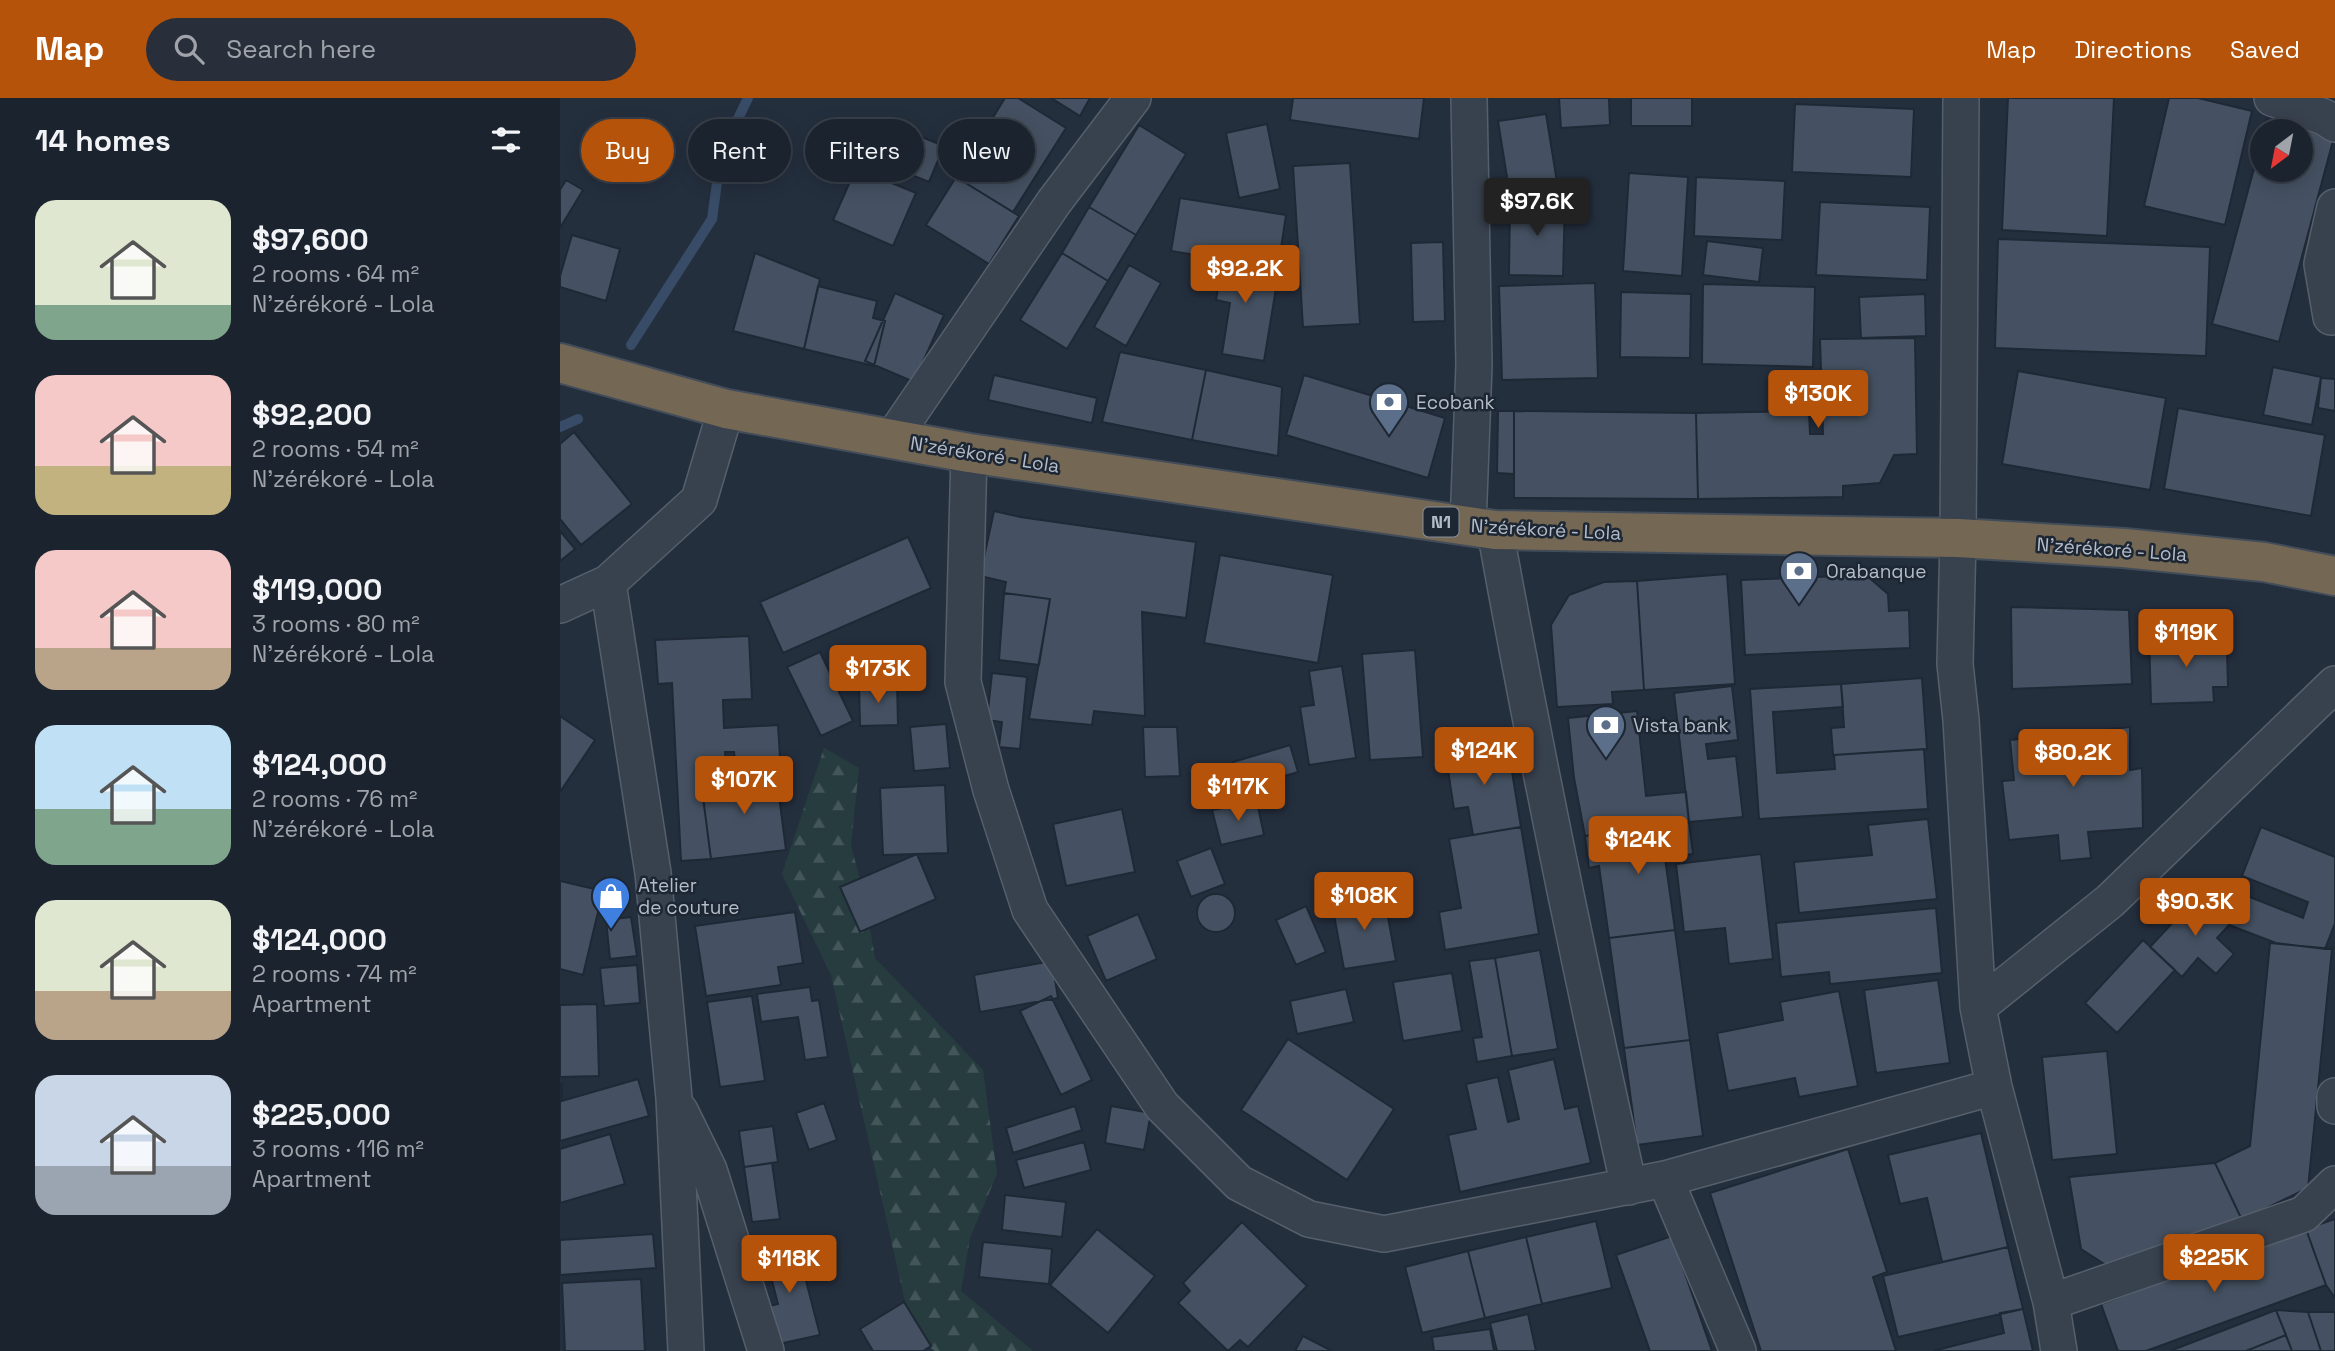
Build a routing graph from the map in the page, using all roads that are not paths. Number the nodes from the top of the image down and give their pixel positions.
1 (1133, 98) edge
2 (1469, 98) edge
3 (1961, 98) edge
4 (2272, 98) edge
5 (2335, 124) edge
6 (2335, 207) edge
7 (2331, 317) dead end
8 (560, 363) edge
9 (726, 409) junction
10 (891, 439) junction
11 (969, 453) junction
12 (1481, 528) junction
13 (1958, 538) junction
14 (2335, 576) edge
15 (608, 583) junction
16 (560, 605) edge
17 (2335, 684) edge
18 (1978, 1007) junction
19 (1994, 1087) junction
20 (2335, 1096) edge
21 (674, 1098) junction
22 (2335, 1106) edge
23 (1665, 1179) junction
24 (2335, 1184) edge
25 (1629, 1187) junction
26 (2050, 1302) junction
27 (686, 1351) edge
28 (766, 1351) edge
29 (1738, 1351) edge
30 (2059, 1351) edge

1 - 10 street
2 - 12 street
3 - 13 street
4 - 5 street
6 - 7 street
8 - 9 highway, N'zérékoré - Lola / N1
9 - 10 highway, N'zérékoré - Lola / N1
9 - 15 street
10 - 11 highway, N'zérékoré - Lola / N1
11 - 12 highway, N'zérékoré - Lola / N1
11 - 25 street
12 - 13 highway, N'zérékoré - Lola / N1
12 - 25 street
13 - 14 highway, N'zérékoré - Lola / N1
13 - 18 street
15 - 16 street
15 - 21 street
17 - 18 street
18 - 19 street
19 - 23 street
19 - 26 street
20 - 22 street
21 - 27 street
21 - 28 street
23 - 25 street
23 - 29 street
24 - 26 street
26 - 30 street

